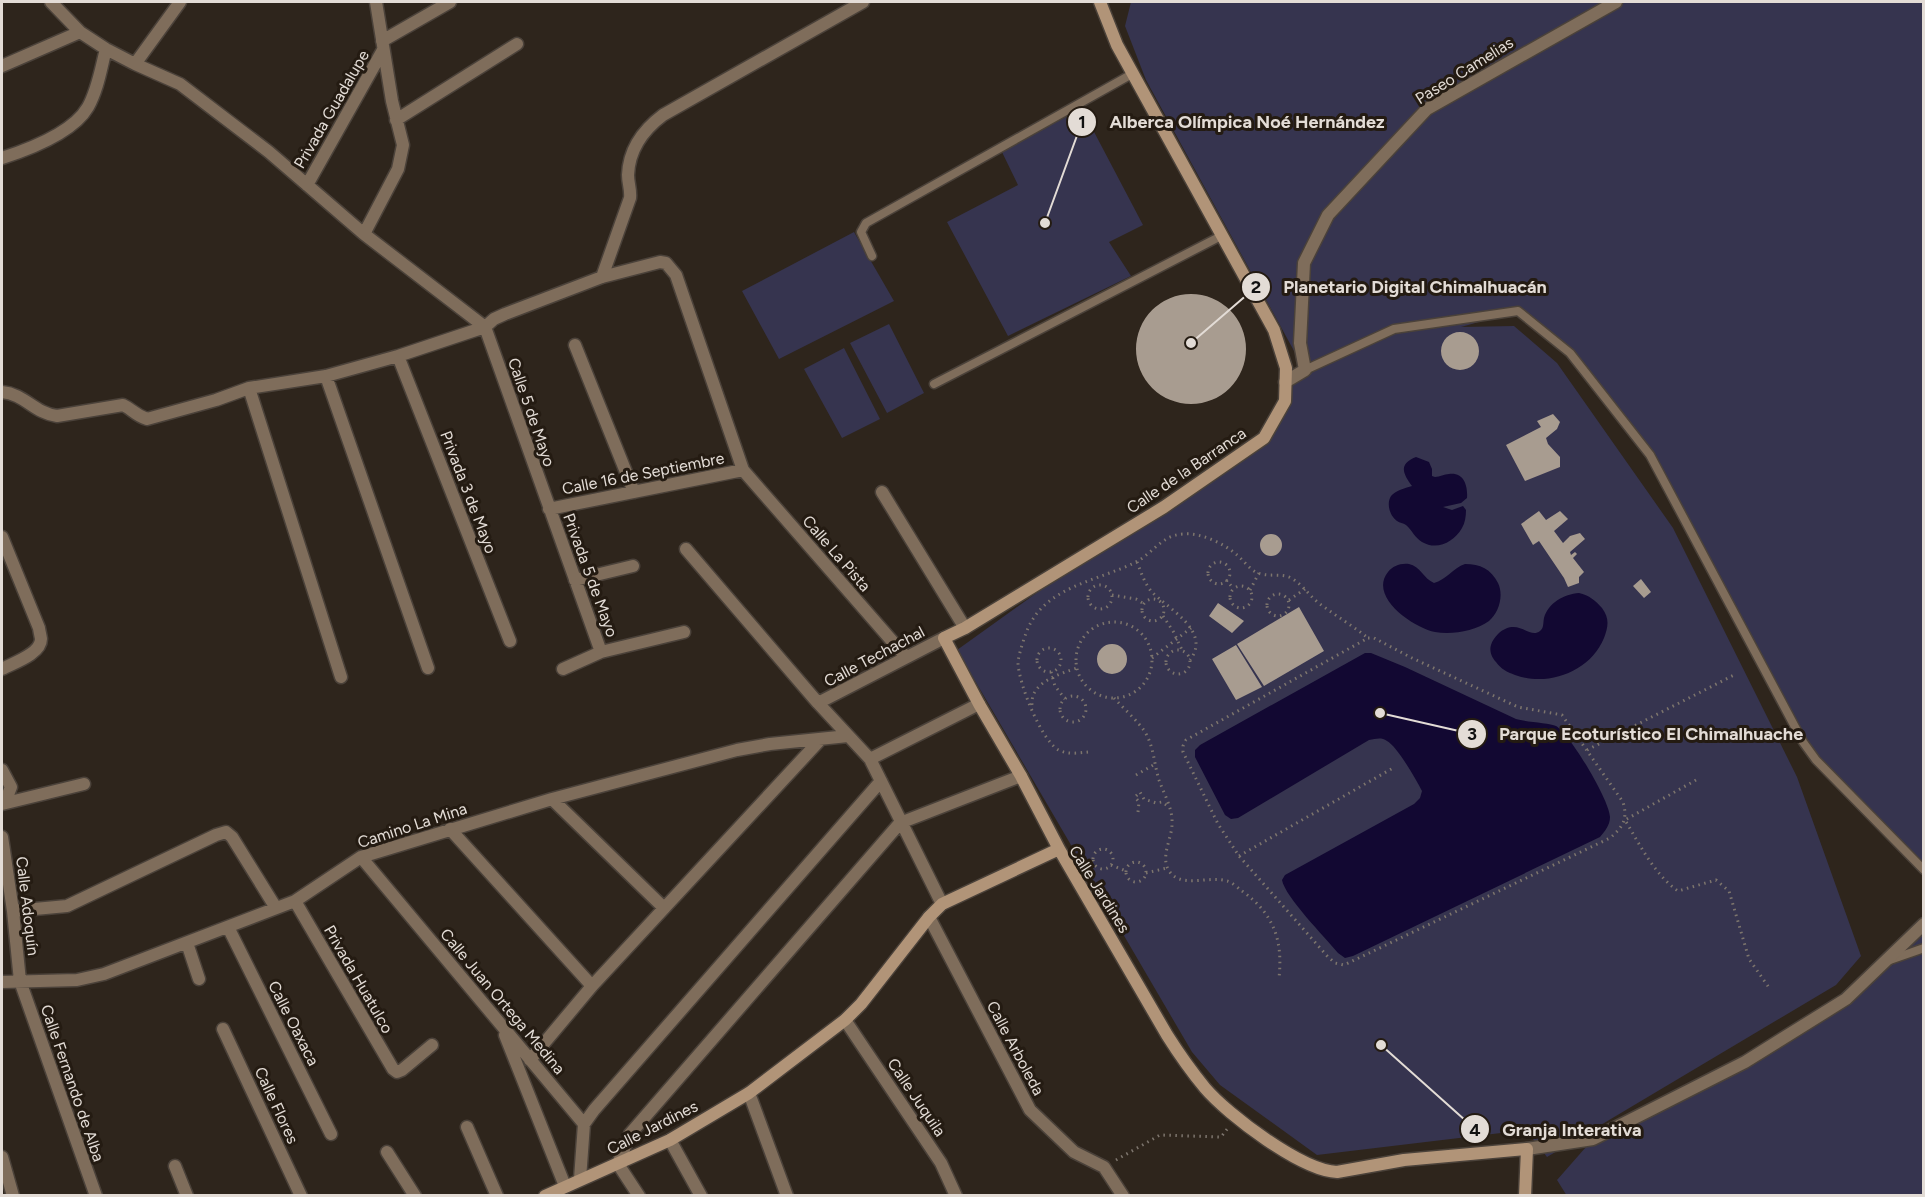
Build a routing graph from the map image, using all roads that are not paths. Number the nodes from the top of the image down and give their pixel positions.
1 (51, 2) edge
2 (180, 2) edge
3 (376, 2) edge
4 (450, 2) edge
5 (863, 2) edge
6 (1100, 2) edge
7 (1616, 2) edge
8 (80, 32) junction
9 (517, 44) dead end
10 (383, 46) junction
11 (106, 49) junction
12 (135, 64) junction
13 (2, 66) edge
14 (1132, 74) junction
15 (396, 120) junction
16 (2, 158) edge
17 (307, 185) junction
18 (364, 234) junction
19 (1223, 235) junction
20 (872, 256) dead end
21 (602, 277) junction
22 (485, 327) junction
23 (575, 345) dead end
24 (398, 356) junction
25 (1305, 370) junction
26 (326, 376) junction
27 (1285, 382) junction
28 (934, 384) dead end
29 (249, 388) junction
30 (2, 392) edge
31 (743, 470) junction
32 (634, 492) junction
33 (882, 492) dead end
34 (549, 509) junction
35 (2, 537) edge
36 (686, 549) dead end
37 (633, 566) dead end
38 (575, 580) junction
39 (965, 628) junction
40 (684, 632) dead end
41 (944, 638) junction
42 (510, 641) dead end
43 (601, 652) junction
44 (906, 657) junction
45 (428, 668) dead end
46 (2, 669) edge
47 (563, 669) dead end
48 (341, 677) dead end
49 (819, 703) junction
50 (979, 704) junction
51 (848, 736) junction
52 (821, 739) junction
53 (870, 759) junction
54 (2, 770) edge
55 (1021, 776) junction
56 (881, 781) junction
57 (84, 784) dead end
58 (552, 799) junction
59 (2, 804) edge
60 (900, 823) junction
61 (450, 829) junction
62 (2, 837) edge
63 (1059, 849) junction
64 (361, 857) junction
65 (1923, 870) edge
66 (295, 901) junction
67 (942, 904) junction
68 (663, 907) junction
69 (276, 908) junction
70 (13, 911) junction
71 (929, 917) junction
72 (1923, 924) edge
73 (228, 927) junction
74 (187, 943) junction
75 (1923, 948) edge
76 (1884, 962) junction
77 (199, 980) dead end
78 (20, 981) junction
79 (2, 982) edge
80 (592, 986) junction
81 (845, 1020) junction
82 (223, 1029) dead end
83 (503, 1029) junction
84 (432, 1045) dead end
85 (530, 1060) junction
86 (749, 1094) junction
87 (584, 1124) junction
88 (467, 1127) dead end
89 (331, 1134) dead end
90 (670, 1140) junction
91 (1527, 1149) junction
92 (387, 1152) dead end
93 (2, 1157) edge
94 (618, 1164) junction
95 (175, 1166) dead end
96 (580, 1179) junction
97 (563, 1190) edge
98 (13, 1196) edge
99 (96, 1196) edge
100 (187, 1196) edge
101 (301, 1196) edge
102 (415, 1196) edge
103 (497, 1196) edge
104 (545, 1196) edge
105 (639, 1196) edge
106 (701, 1196) edge
107 (787, 1196) edge
108 (956, 1196) edge
109 (1123, 1196) edge
110 (1525, 1196) edge

1 - 8 street
2 - 12 street
3 - 10 street
4 - 10 street
5 - 21 street
6 - 14 main road, Calle de la Barranca
7 - 25 street, Paseo Camelias
8 - 11 street
8 - 13 street
9 - 15 street
10 - 15 street
10 - 17 street, Privada Guadalupe
11 - 12 street
11 - 16 street
12 - 17 street
14 - 19 main road, Calle de la Barranca
14 - 20 lane
15 - 18 street
17 - 18 street
18 - 22 street
19 - 27 main road, Calle de la Barranca
19 - 28 lane
21 - 22 street
21 - 31 street
22 - 24 street
22 - 34 street, Calle 5 de Mayo
23 - 32 street
24 - 26 street
24 - 42 street, Privada 3 de Mayo
25 - 27 street
25 - 65 lane
26 - 29 street
26 - 45 street
27 - 39 main road, Calle de la Barranca
29 - 30 street
29 - 48 street
31 - 32 street, Calle 16 de Septiembre
31 - 44 street, Calle La Pista
32 - 34 street, Calle 16 de Septiembre
33 - 39 street
34 - 38 street, Privada 5 de Mayo
35 - 46 street
36 - 49 street
37 - 38 street
38 - 43 street, Privada 5 de Mayo
39 - 41 main road, Calle de la Barranca
40 - 43 street, Privada 5 de Mayo
41 - 44 street, Calle Techachal
41 - 50 main road
43 - 47 street, Privada 5 de Mayo
44 - 49 street, Calle Techachal
49 - 51 street
50 - 53 street
50 - 55 main road
51 - 52 street, Camino La Mina
51 - 53 street
52 - 58 street, Camino La Mina
52 - 68 street
53 - 56 street
54 - 59 street
55 - 60 street
55 - 63 main road
56 - 60 street
56 - 87 street
57 - 59 street
58 - 61 street, Camino La Mina
58 - 68 street
60 - 67 street
60 - 94 street
61 - 64 street, Camino La Mina
61 - 80 street
62 - 70 street, Calle Adoquín
63 - 67 main road, Calle Jardines
63 - 91 main road, Calle Jardines
64 - 66 street, Camino La Mina
64 - 83 street, Calle Juan Ortega Medina
66 - 69 street, Camino La Mina
66 - 84 street, Privada Huatulco
67 - 71 main road, Calle Jardines
68 - 80 street
69 - 70 street
69 - 73 street, Camino La Mina
70 - 78 street, Calle Adoquín
71 - 81 main road, Calle Jardines
71 - 109 street, Calle Arboleda
72 - 76 street
73 - 74 street, Camino La Mina
73 - 89 street, Calle Oaxaca
74 - 77 street
74 - 78 street, Camino La Mina
75 - 76 lane
76 - 91 street
78 - 79 street, Camino La Mina
78 - 99 street, Calle Fernando de Alba
80 - 85 street
81 - 86 main road, Calle Jardines
81 - 108 street, Calle Juquila
82 - 101 street, Calle Flores
83 - 85 street, Calle Juan Ortega Medina
83 - 97 street
85 - 87 street, Calle Juan Ortega Medina
86 - 90 main road, Calle Jardines
86 - 107 street
87 - 96 street
88 - 103 street
90 - 94 main road, Calle Jardines
90 - 106 street
91 - 110 main road
92 - 102 street
93 - 98 street
94 - 96 main road, Calle Jardines
94 - 105 street
95 - 100 street
96 - 97 main road, Calle Jardines
97 - 104 main road, Calle Jardines

